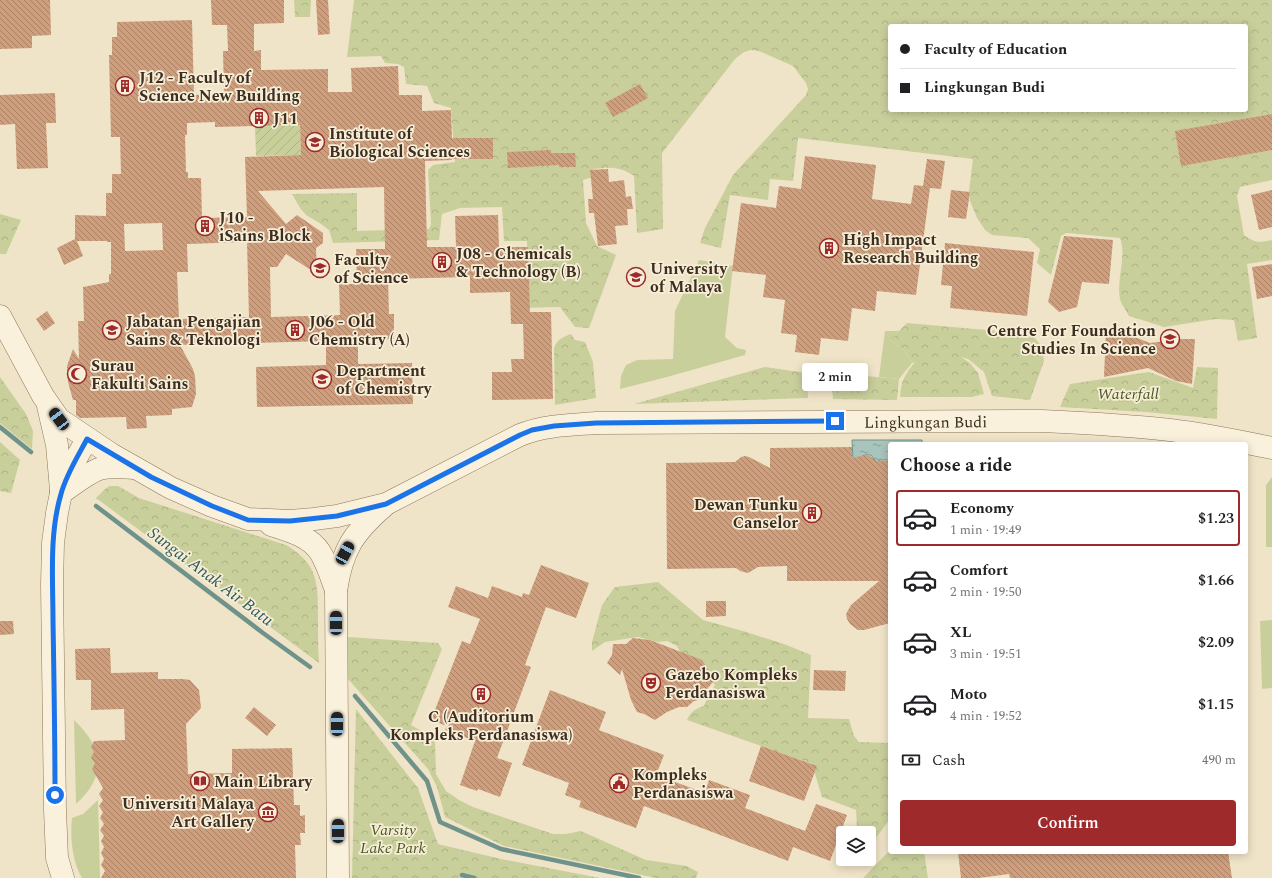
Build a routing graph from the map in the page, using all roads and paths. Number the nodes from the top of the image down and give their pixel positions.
1 (0, 316) edge
2 (47, 402) junction
3 (87, 439) junction
4 (1243, 442) edge
5 (1248, 443) edge
6 (1272, 448) edge
7 (136, 468) junction
8 (61, 493) junction
9 (386, 504) junction
10 (248, 520) junction
11 (336, 590) junction
12 (63, 878) edge
13 (338, 878) edge

1 - 2 street
2 - 3 street
2 - 8 street
3 - 7 street
3 - 8 street
4 - 9 street, Lingkungan Budi
5 - 6 street, Lingkungan Budi
7 - 8 street
7 - 10 street
8 - 12 street
9 - 10 street
9 - 11 street
10 - 11 street
11 - 13 street

